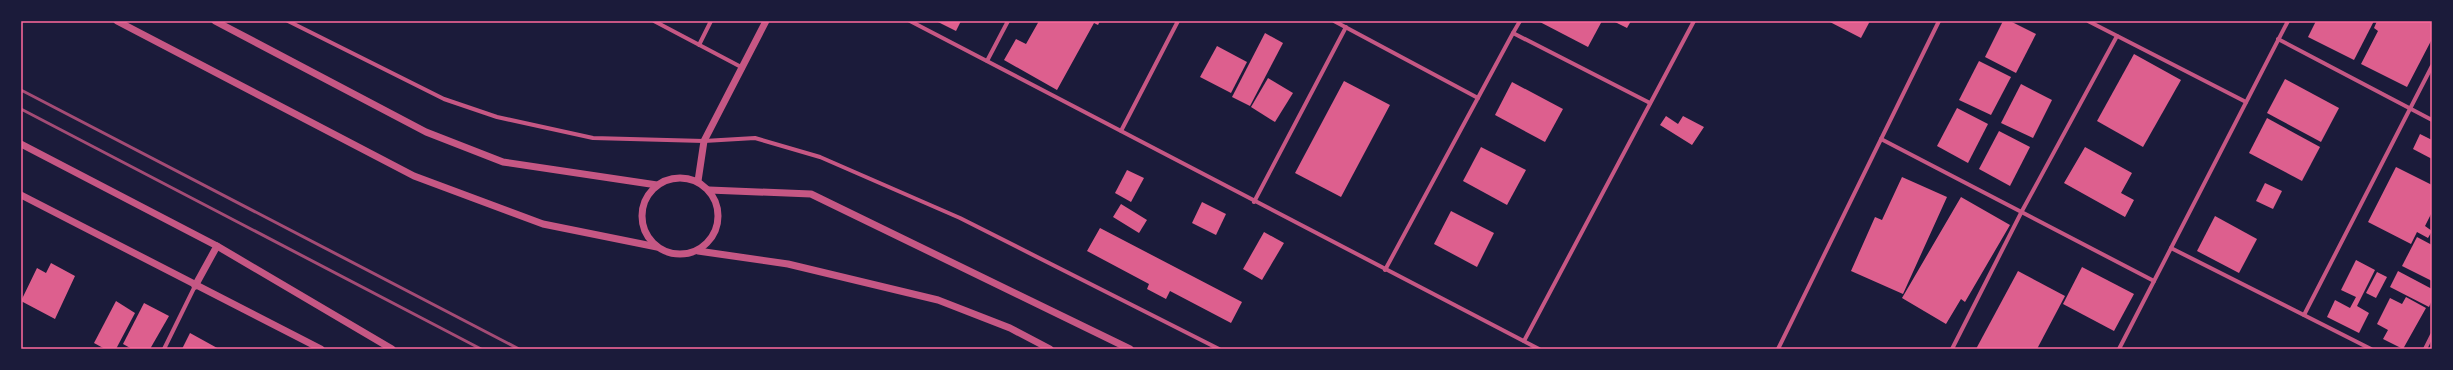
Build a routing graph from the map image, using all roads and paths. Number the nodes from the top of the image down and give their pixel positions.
1 (117, 21) edge
2 (215, 21) edge
3 (288, 21) edge
4 (654, 21) edge
5 (712, 21) edge
6 (766, 21) edge
7 (910, 21) edge
8 (1008, 21) edge
9 (1178, 21) edge
10 (1334, 21) edge
11 (1520, 21) edge
12 (1694, 21) edge
13 (1939, 21) edge
14 (2088, 21) edge
15 (2288, 21) edge
16 (1346, 27) junction
17 (1513, 33) junction
18 (2117, 36) junction
19 (2278, 39) junction
20 (699, 45) junction
21 (987, 60) junction
22 (2432, 66) edge
23 (743, 68) junction
24 (1478, 98) junction
25 (2246, 102) junction
26 (1650, 103) junction
27 (2410, 109) junction
28 (2432, 120) edge
29 (1121, 131) junction
30 (1881, 138) junction
31 (704, 141) junction
32 (21, 144) edge
33 (698, 182) junction
34 (657, 185) junction
35 (709, 190) junction
36 (21, 195) edge
37 (1254, 202) junction
38 (2022, 211) junction
39 (217, 246) junction
40 (657, 246) junction
41 (2171, 248) junction
42 (698, 251) junction
43 (1385, 270) junction
44 (2154, 281) junction
45 (195, 286) junction
46 (2304, 315) junction
47 (2432, 335) edge
48 (1524, 341) junction
49 (164, 349) edge
50 (321, 349) edge
51 (392, 349) edge
52 (1050, 349) edge
53 (1130, 349) edge
54 (1219, 349) edge
55 (1539, 349) edge
56 (1778, 349) edge
57 (1952, 349) edge
58 (2119, 349) edge
59 (2371, 349) edge
60 (2425, 349) edge

1 - 40 street
2 - 34 street
3 - 31 street
4 - 20 street
5 - 20 street
6 - 23 street
7 - 21 street
8 - 21 street
9 - 29 street
10 - 16 street
11 - 17 street
12 - 26 street
13 - 30 street
14 - 18 street
15 - 19 street
16 - 24 street
16 - 37 street
17 - 24 street
17 - 26 street
18 - 25 street
18 - 38 street
19 - 25 street
19 - 27 street
20 - 23 street
21 - 29 street
22 - 27 street
23 - 31 street
24 - 43 street
25 - 41 street
26 - 48 street
27 - 28 street
27 - 46 street
29 - 37 street
30 - 38 street
30 - 56 street
31 - 33 street
31 - 54 street
32 - 39 street
33 - 34 street
33 - 35 street
34 - 40 street
35 - 42 street
35 - 53 street
36 - 45 street
37 - 43 street
38 - 44 street
38 - 57 street
39 - 45 street
39 - 51 street
40 - 42 street
41 - 44 street
41 - 46 street
42 - 52 street
43 - 48 street
44 - 58 street
45 - 49 street
45 - 50 street
46 - 59 street
47 - 60 street
48 - 55 street

